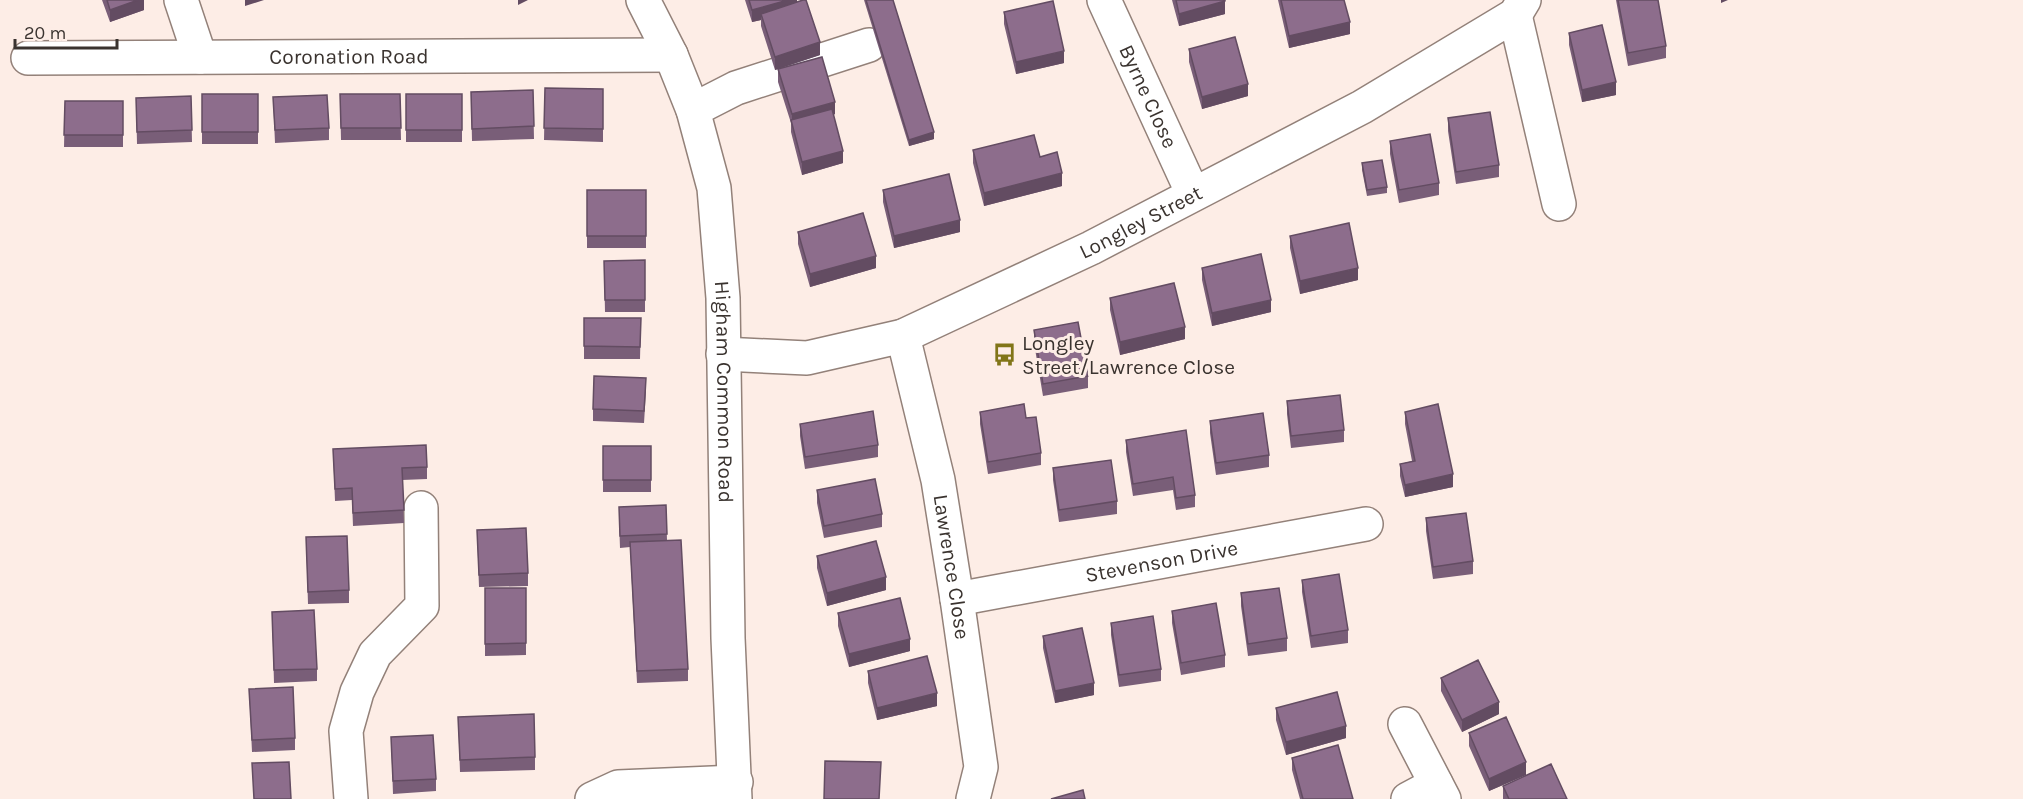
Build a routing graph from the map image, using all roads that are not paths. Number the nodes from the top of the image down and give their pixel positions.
1 (181, 0) edge
2 (643, 0) edge
3 (1104, 0) edge
4 (1520, 7) edge
5 (869, 45) dead end
6 (671, 55) junction
7 (200, 57) junction
8 (28, 58) dead end
9 (693, 110) junction
10 (1193, 194) junction
11 (1559, 204) dead end
12 (903, 336) junction
13 (723, 354) junction
14 (421, 508) dead end
15 (1366, 524) dead end
16 (957, 599) junction
17 (1405, 724) dead end
18 (735, 790) edge
19 (1440, 791) edge
20 (351, 799) edge
21 (592, 799) edge
22 (973, 799) edge
23 (1408, 799) edge

1 - 7 street
2 - 6 street, Higham Common Road
3 - 10 street, Byrne Close
4 - 10 street, Longley Street
4 - 11 street
5 - 9 street
6 - 7 street, Coronation Road
6 - 9 street, Higham Common Road
7 - 8 street, Coronation Road
9 - 13 street, Higham Common Road
10 - 12 street, Longley Street
12 - 13 street, Longley Street
12 - 16 street, Lawrence Close
13 - 18 street, Higham Common Road
14 - 20 street
15 - 16 street, Stevenson Drive
16 - 22 street, Lawrence Close
17 - 19 street
18 - 21 street
19 - 23 street

